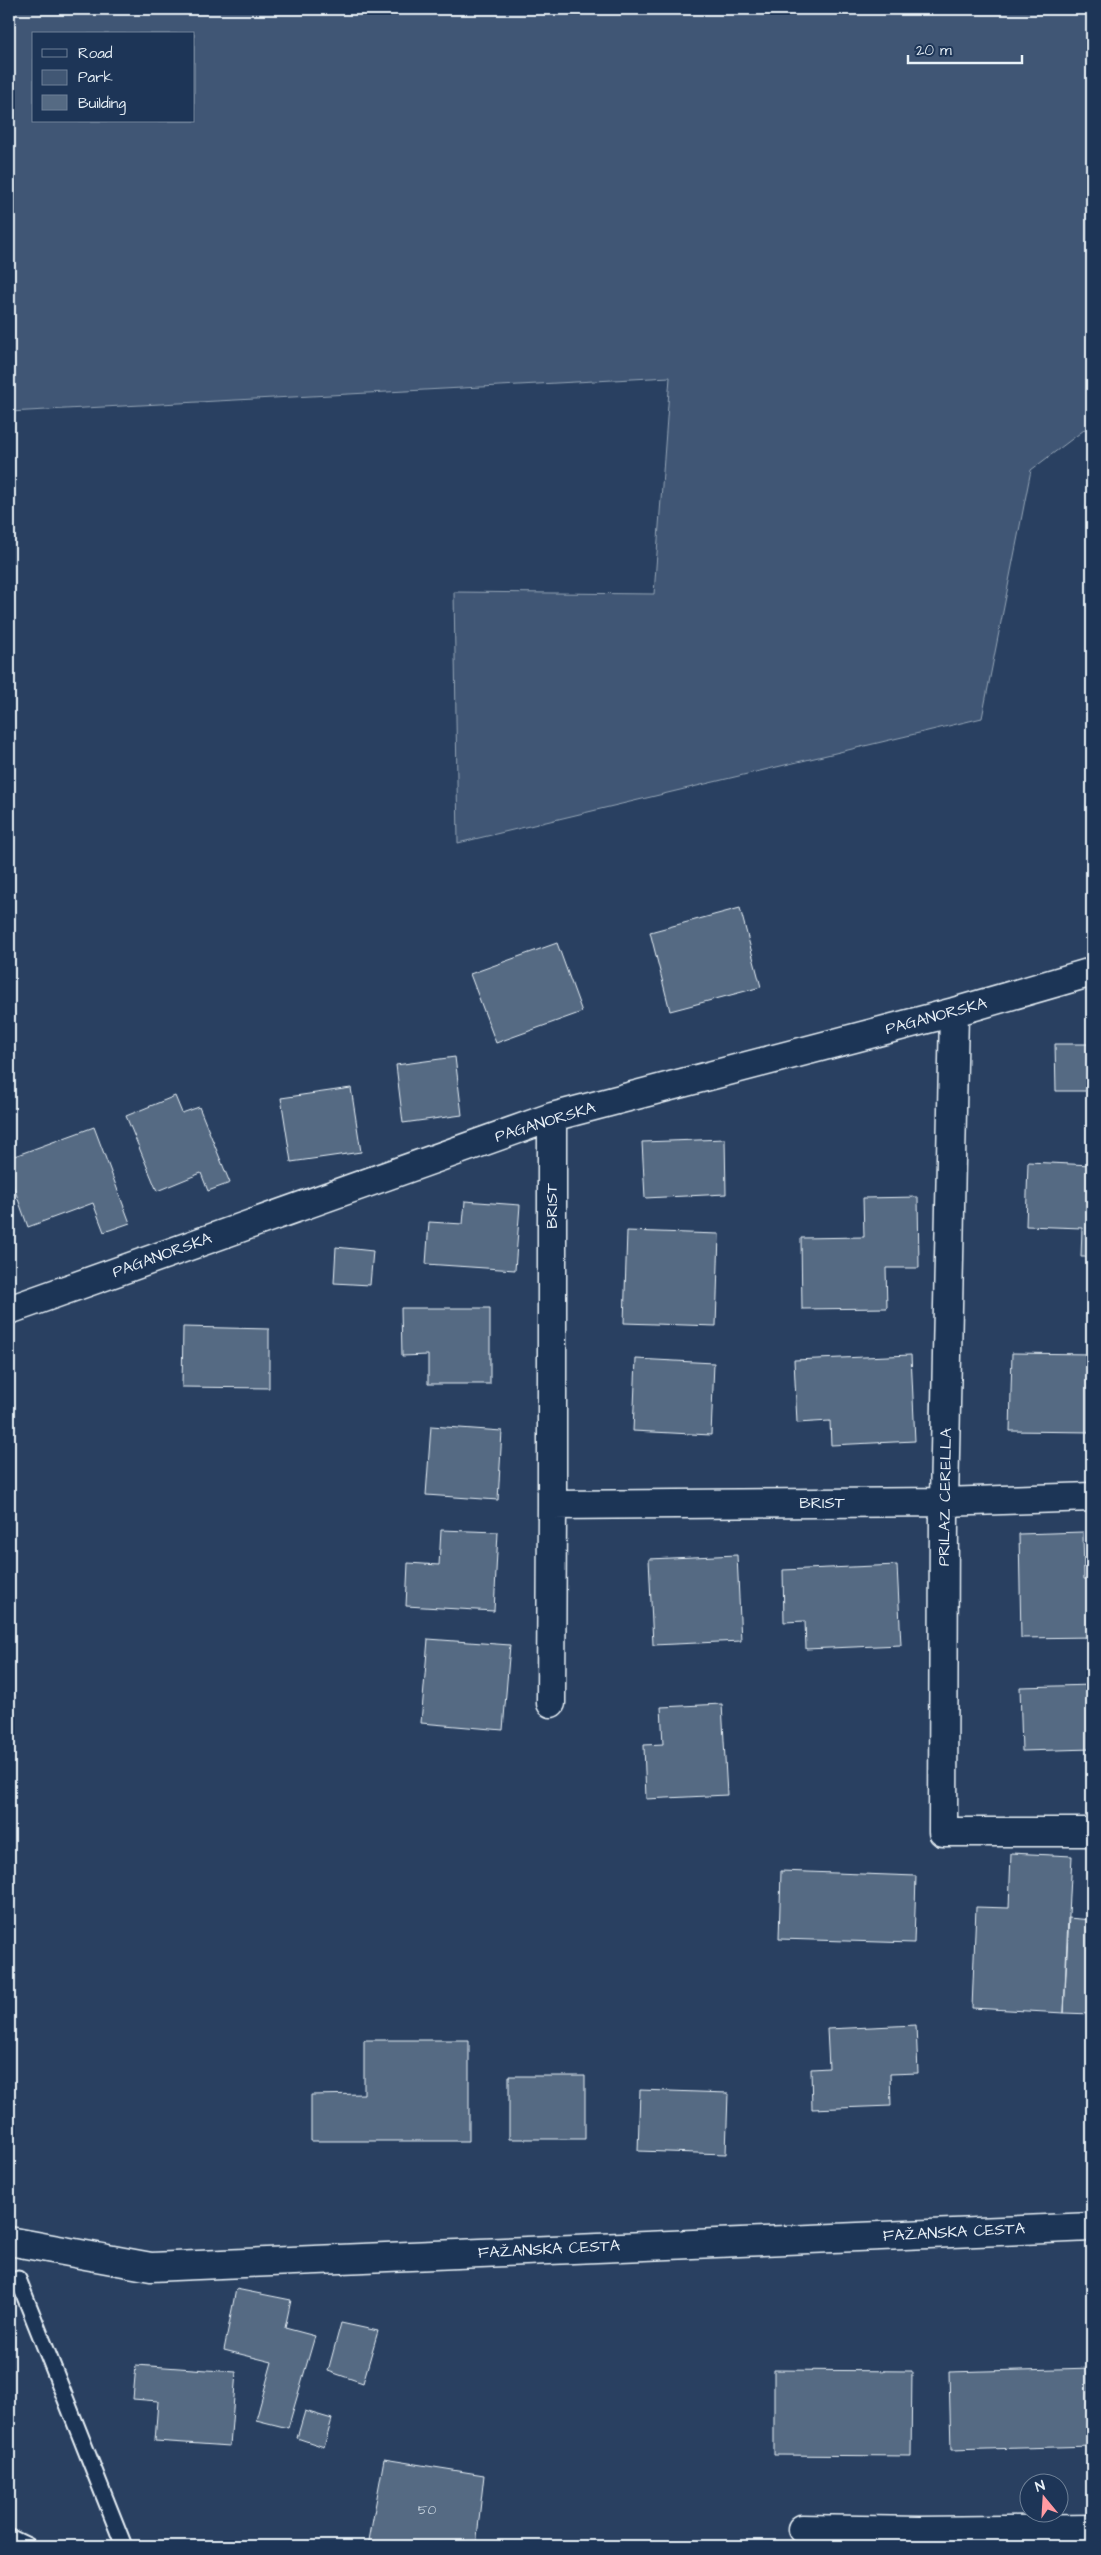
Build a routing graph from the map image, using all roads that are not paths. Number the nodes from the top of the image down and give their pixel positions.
1 (1092, 972) edge
2 (954, 1012) junction
3 (552, 1117) junction
4 (9, 1310) edge
5 (1092, 1497) edge
6 (944, 1502) junction
7 (552, 1505) junction
8 (551, 1703) dead end
9 (1092, 1832) edge
10 (1092, 2227) edge
11 (9, 2241) edge
12 (18, 2279) dead end
13 (802, 2529) dead end
14 (1092, 2529) edge
15 (9, 2537) edge
16 (920, 2538) edge
17 (28, 2546) edge
18 (124, 2546) edge

1 - 2 street, PAGANORSKA
2 - 3 street, PAGANORSKA
2 - 6 street, PRILAZ CERELLA
3 - 4 street, PAGANORSKA
3 - 7 street, BRIST
5 - 6 street, BRIST
6 - 7 street, BRIST
6 - 9 street, PRILAZ CERELLA
7 - 8 street, BRIST
10 - 11 street, FAŽANSKA CESTA
12 - 18 lane
13 - 16 street
14 - 16 street
15 - 17 lane

